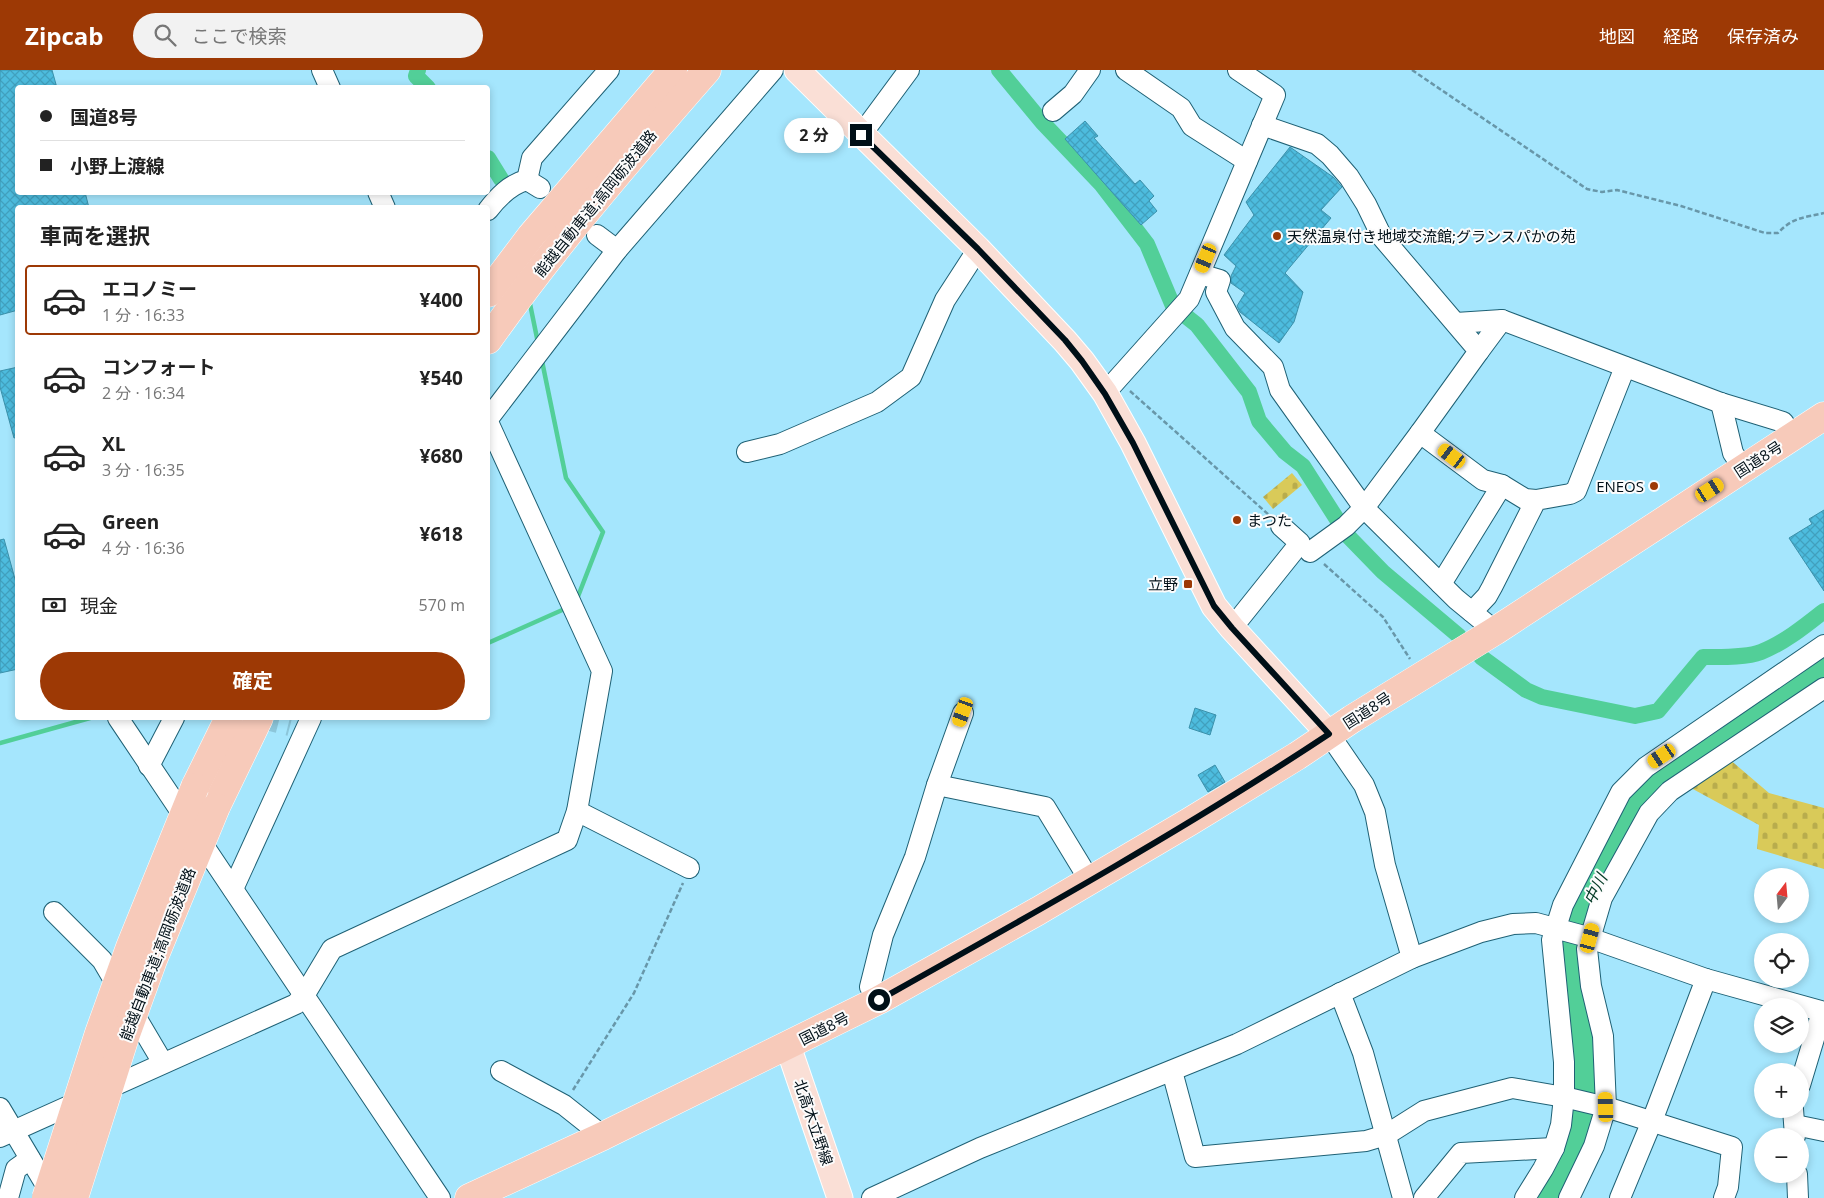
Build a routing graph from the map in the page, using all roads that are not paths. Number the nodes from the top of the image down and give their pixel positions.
1 (322, 70) edge
2 (609, 70) edge
3 (673, 70) edge
4 (707, 70) edge
5 (773, 70) edge
6 (796, 70) edge
7 (909, 70) edge
8 (1090, 70) edge
9 (1126, 70) edge
10 (1238, 70) edge
11 (329, 85) edge
12 (1053, 111) dead end
13 (1262, 125) junction
14 (861, 135) junction
15 (1247, 161) junction
16 (490, 207) edge
17 (597, 235) dead end
18 (978, 249) junction
19 (617, 250) junction
20 (1200, 274) junction
21 (490, 291) edge
22 (1502, 320) junction
23 (1456, 323) junction
24 (490, 337) edge
25 (1479, 351) junction
26 (1625, 367) junction
27 (1111, 387) junction
28 (1721, 403) junction
29 (1824, 416) edge
30 (490, 418) edge
31 (490, 425) edge
32 (1420, 433) junction
33 (1792, 436) junction
34 (747, 452) dead end
35 (1743, 468) junction
36 (1502, 485) junction
37 (1536, 500) junction
38 (1364, 508) junction
39 (1281, 526) road end
40 (1305, 548) junction
41 (1441, 584) junction
42 (1472, 612) junction
43 (1232, 628) junction
44 (1495, 631) junction
45 (1824, 645) edge
46 (1824, 688) edge
47 (963, 712) dead end
48 (173, 720) edge
49 (228, 720) edge
50 (258, 720) edge
51 (121, 724) edge
52 (302, 724) edge
53 (1329, 734) junction
54 (149, 766) junction
55 (937, 785) junction
56 (577, 810) junction
57 (689, 868) road end
58 (1090, 881) junction
59 (233, 889) junction
60 (54, 912) dead end
61 (1559, 929) junction
62 (1587, 937) junction
63 (1412, 958) junction
64 (1706, 979) junction
65 (305, 994) junction
66 (1340, 994) junction
67 (879, 1000) junction
68 (1823, 1012) edge
69 (788, 1046) junction
70 (163, 1063) junction
71 (1807, 1063) edge
72 (501, 1071) dead end
73 (1172, 1071) junction
74 (1567, 1098) junction
75 (1603, 1106) junction
76 (0, 1108) edge
77 (1652, 1121) junction
78 (1795, 1124) edge
79 (1824, 1132) edge
80 (7, 1133) edge
81 (1386, 1135) junction
82 (603, 1136) junction
83 (1554, 1148) junction
84 (30, 1159) junction
85 (1797, 1183) edge
86 (8, 1198) edge
87 (46, 1198) edge
88 (54, 1198) edge
89 (74, 1198) edge
90 (440, 1198) edge
91 (469, 1198) edge
92 (840, 1198) edge
93 (872, 1198) edge
94 (1404, 1198) edge
95 (1424, 1198) edge
96 (1525, 1198) edge
97 (1569, 1198) edge
98 (1620, 1198) edge
99 (1724, 1198) edge
100 (1798, 1198) edge

1 - 11 street
2 - 16 street
3 - 21 highway, 能越自動車道;高岡砺波道路
4 - 24 highway, 能越自動車道;高岡砺波道路
5 - 19 street
6 - 14 main road
7 - 14 street
8 - 12 street
9 - 15 street
10 - 13 street
13 - 15 street
13 - 23 street
14 - 18 main road
15 - 20 street
17 - 19 street
18 - 27 main road
18 - 34 street
19 - 30 street
20 - 27 street
20 - 38 street
22 - 23 street
22 - 25 street
22 - 26 street
23 - 25 street
25 - 32 street
26 - 28 street
26 - 37 street
27 - 43 main road
28 - 33 street
28 - 35 street
29 - 33 highway, 国道8号
31 - 56 street
32 - 36 street
32 - 38 street
33 - 35 highway, 国道8号
35 - 44 highway, 国道8号
36 - 37 street
36 - 41 street
37 - 42 street
38 - 40 street
38 - 41 street
39 - 40 street
40 - 43 street
41 - 42 street
42 - 44 street
43 - 53 main road
44 - 53 highway, 国道8号
45 - 61 street
46 - 62 street
47 - 55 street
48 - 54 street
49 - 87 highway, 能越自動車道;高岡砺波道路, bridge
50 - 89 highway, 能越自動車道;高岡砺波道路, bridge
51 - 54 street
52 - 59 street
53 - 58 highway, 国道8号
53 - 63 street
54 - 59 street
55 - 58 street
55 - 67 street
56 - 57 street
56 - 65 street
58 - 67 highway, 国道8号
59 - 65 street
60 - 70 street
61 - 62 street
61 - 63 street
61 - 74 street
62 - 64 street
62 - 75 street
63 - 66 street
64 - 68 street
64 - 77 street
65 - 70 street
65 - 90 street
66 - 73 street
66 - 81 street
67 - 69 highway, 国道8号
68 - 71 street
69 - 82 highway, 国道8号
69 - 92 main road, 北高木立野線
70 - 80 street
72 - 82 street
73 - 81 street
73 - 93 street
74 - 75 street
74 - 81 street
74 - 83 street
75 - 77 street
75 - 97 street
76 - 80 street
77 - 98 street
77 - 99 street
78 - 79 street
80 - 84 street
81 - 94 street
82 - 91 highway, 国道8号
83 - 95 street
83 - 96 street
84 - 86 street
84 - 88 street
85 - 100 street

